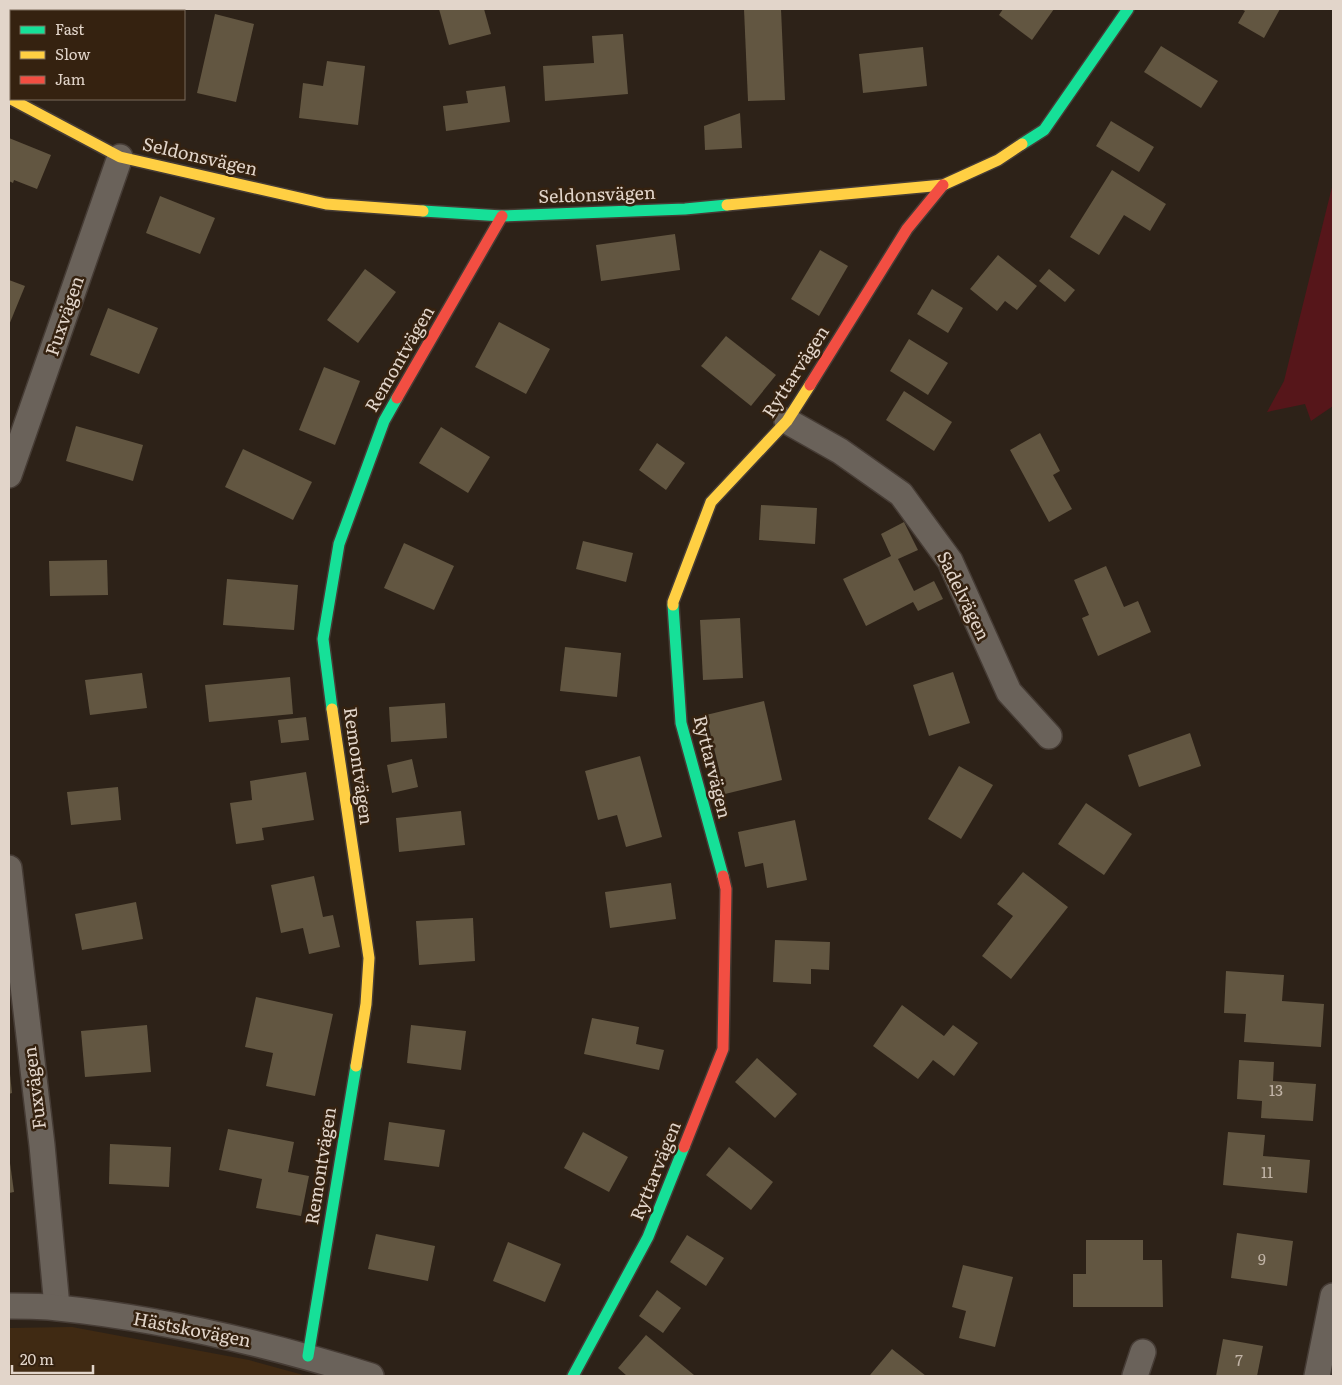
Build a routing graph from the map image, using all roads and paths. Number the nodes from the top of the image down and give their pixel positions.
1 (1128, 9) edge
2 (13, 100) edge
3 (120, 157) junction
4 (943, 184) junction
5 (502, 216) junction
6 (787, 421) junction
7 (9, 475) edge
8 (1049, 736) dead end
9 (9, 868) edge
10 (1333, 1296) edge
11 (9, 1306) edge
12 (57, 1308) junction
13 (1142, 1352) dead end
14 (308, 1356) junction
15 (371, 1376) edge
16 (572, 1376) edge
17 (1135, 1376) edge
18 (1317, 1376) edge

1 - 4 street, Seldonsvägen
2 - 3 street, Seldonsvägen
3 - 5 street, Seldonsvägen
3 - 7 street, Fuxvägen
4 - 5 street, Seldonsvägen
4 - 6 street, Ryttarvägen
5 - 14 street, Remontvägen
6 - 8 street, Sadelvägen
6 - 16 street, Ryttarvägen
9 - 12 street, Fuxvägen
10 - 18 street
11 - 12 street, Hästskovägen
12 - 14 street, Hästskovägen
13 - 17 street
14 - 15 street, Hästskovägen

